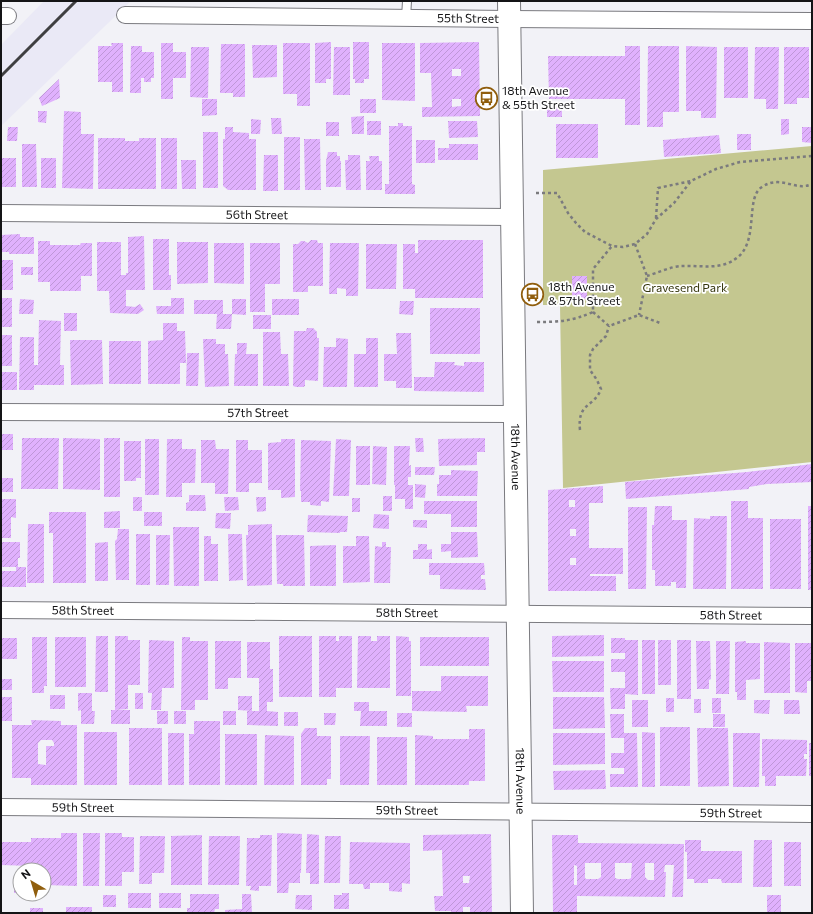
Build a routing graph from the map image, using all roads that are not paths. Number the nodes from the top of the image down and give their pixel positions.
1 (406, 1) edge
2 (509, 10) edge
3 (125, 15) dead end
4 (406, 18) junction
5 (812, 21) edge
6 (1, 213) edge
7 (513, 217) junction
8 (1, 412) edge
9 (515, 414) junction
10 (1, 610) edge
11 (518, 614) junction
12 (812, 616) edge
13 (1, 807) edge
14 (520, 812) junction
15 (812, 814) edge
16 (522, 913) edge

1 - 4 lane
2 - 4 street, 55th Street
2 - 5 street, 55th Street
2 - 7 street, 18th Avenue
3 - 4 street, 55th Street
6 - 7 street, 56th Street
7 - 9 street, 18th Avenue
8 - 9 street, 57th Street
9 - 11 street, 18th Avenue
10 - 11 street, 58th Street
11 - 12 street, 58th Street
11 - 14 street, 18th Avenue
13 - 14 street, 59th Street
14 - 15 street, 59th Street
14 - 16 street, 18th Avenue

